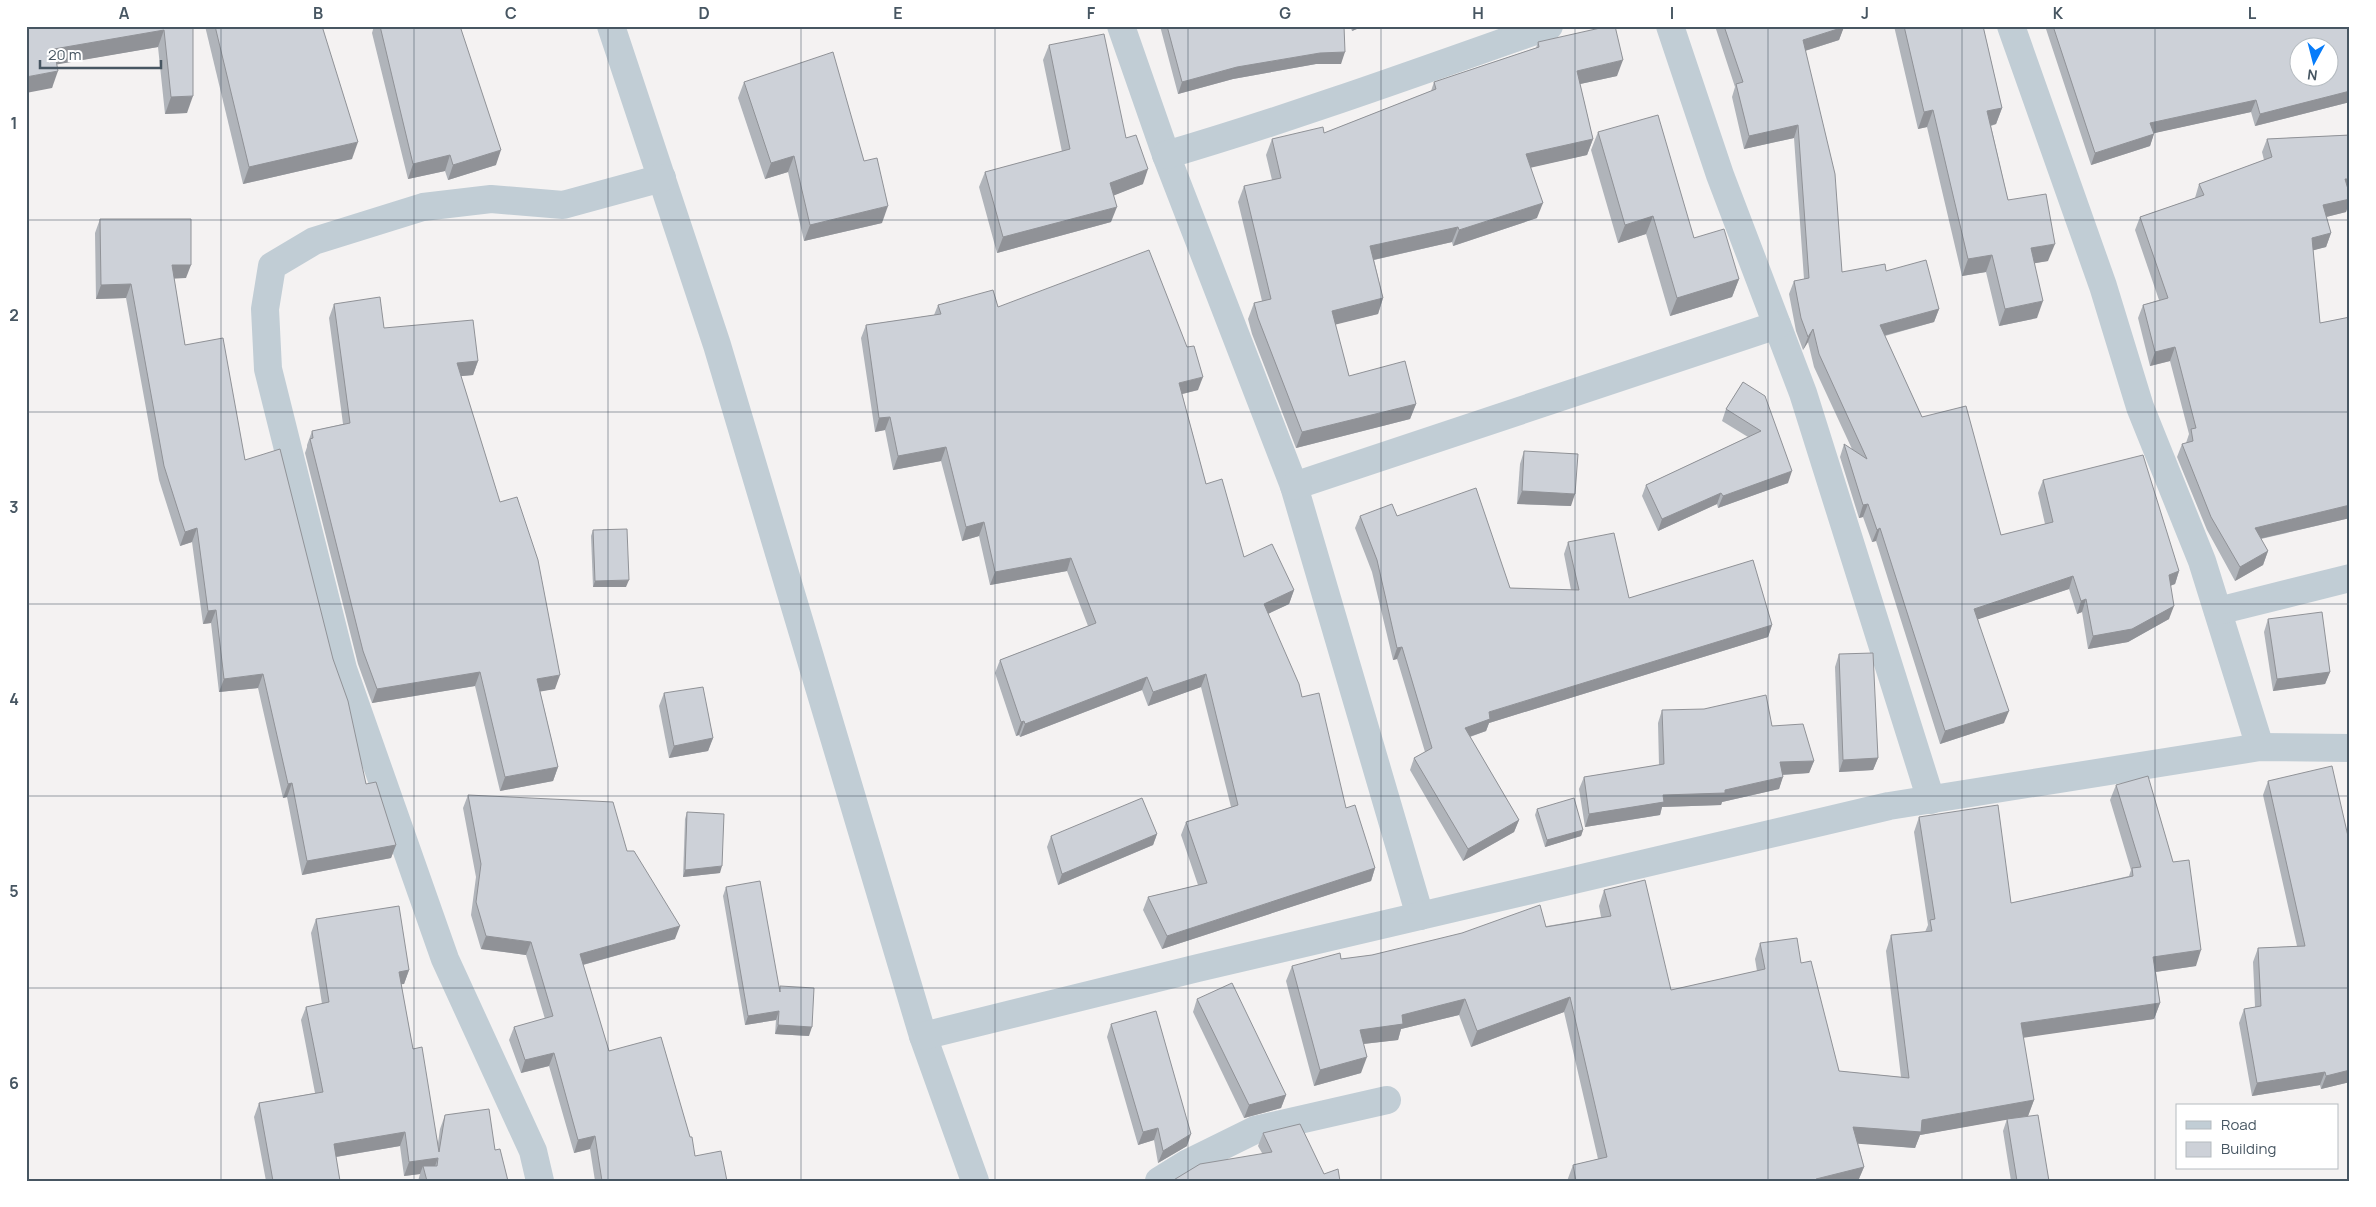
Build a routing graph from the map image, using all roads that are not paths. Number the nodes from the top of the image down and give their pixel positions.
1 (611, 26) edge
2 (1121, 26) edge
3 (1549, 26) edge
4 (1670, 26) edge
5 (2011, 26) edge
6 (1166, 155) junction
7 (662, 178) junction
8 (1777, 325) junction
9 (1294, 486) junction
10 (2350, 578) edge
11 (2218, 611) junction
12 (2260, 748) junction
13 (2350, 748) edge
14 (1931, 800) junction
15 (1420, 916) junction
16 (923, 1036) junction
17 (1388, 1100) dead end
18 (540, 1181) edge
19 (975, 1181) edge
20 (1159, 1181) edge

1 - 7 street
2 - 6 street
3 - 6 street
4 - 8 street
5 - 11 street
6 - 9 street
7 - 16 street
7 - 18 street
8 - 9 street
8 - 14 street
9 - 15 street
10 - 11 street
11 - 12 street
12 - 13 street
12 - 14 street
14 - 15 street
15 - 16 street
16 - 19 street
17 - 20 street

